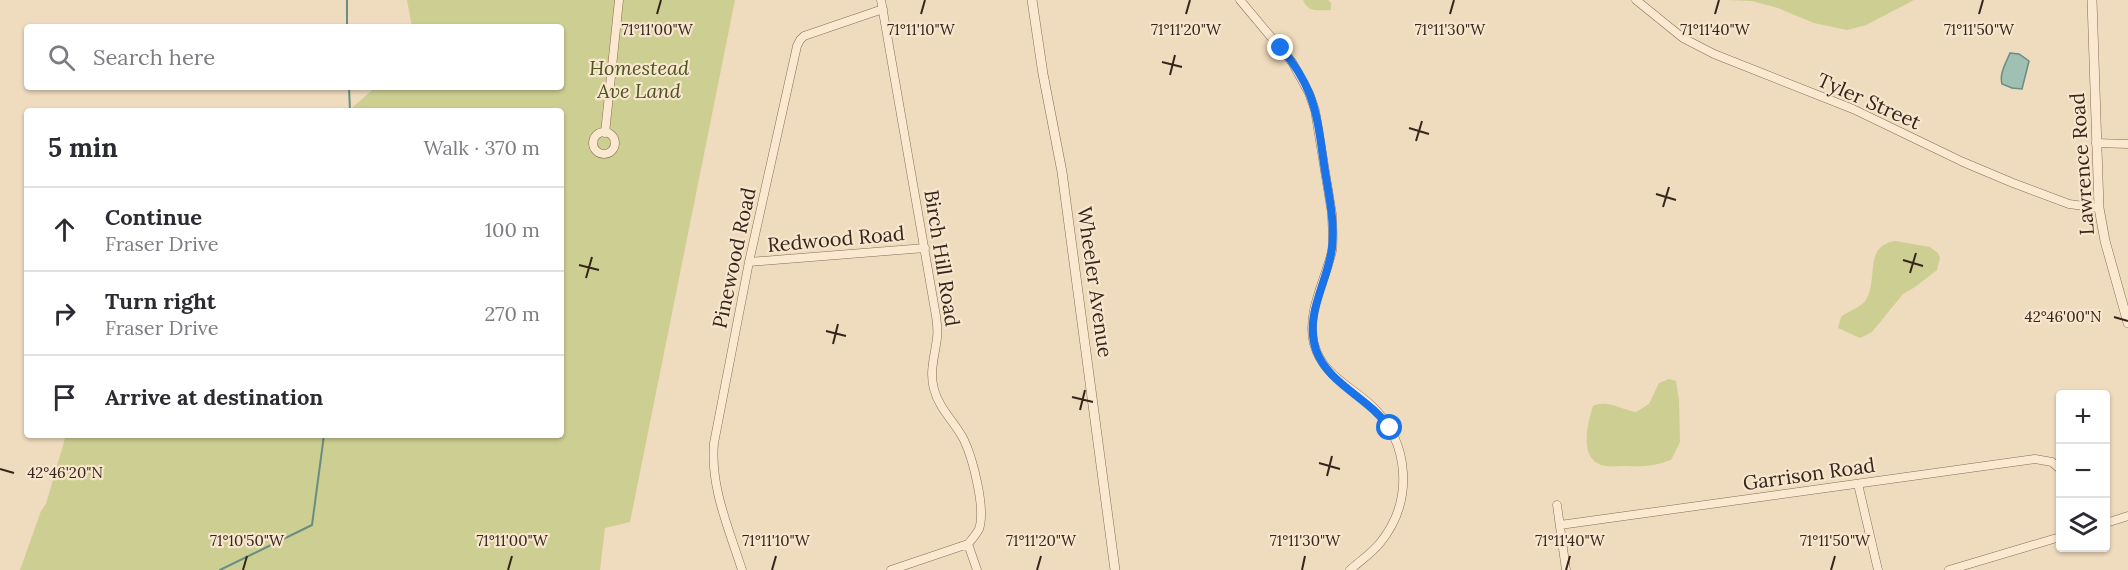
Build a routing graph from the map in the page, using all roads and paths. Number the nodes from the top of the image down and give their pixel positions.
1 (619, 0) edge
2 (881, 0) edge
3 (1032, 0) edge
4 (1240, 0) edge
5 (1636, 0) edge
6 (2092, 0) edge
7 (883, 9) junction
8 (605, 133) dead end
9 (2096, 143) junction
10 (2128, 144) edge
11 (2099, 208) junction
12 (925, 248) junction
13 (749, 262) junction
14 (2128, 323) edge
15 (2056, 465) edge
16 (1858, 484) junction
17 (1557, 505) dead end
18 (2128, 516) edge
19 (2110, 523) edge
20 (1560, 525) junction
21 (2056, 538) edge
22 (968, 544) junction
23 (742, 570) edge
24 (891, 570) edge
25 (977, 570) edge
26 (1115, 570) edge
27 (1350, 570) edge
28 (1566, 570) edge
29 (1878, 570) edge
30 (1949, 570) edge

1 - 8 street
2 - 7 street, Birch Hill Road
3 - 26 street, Wheeler Avenue
4 - 27 street
5 - 11 street, Tyler Street
6 - 9 street, Lawrence Road
7 - 12 street, Birch Hill Road
7 - 13 street, Pinewood Road
9 - 10 street
9 - 11 street, Lawrence Road
11 - 14 street, Lawrence Road
12 - 13 street, Redwood Road
12 - 22 street, Birch Hill Road
13 - 23 street, Pinewood Road
15 - 16 street, Garrison Road
16 - 20 street, Garrison Road
16 - 29 street
17 - 20 street
18 - 19 street
20 - 28 street
21 - 30 street
22 - 24 street
22 - 25 street

